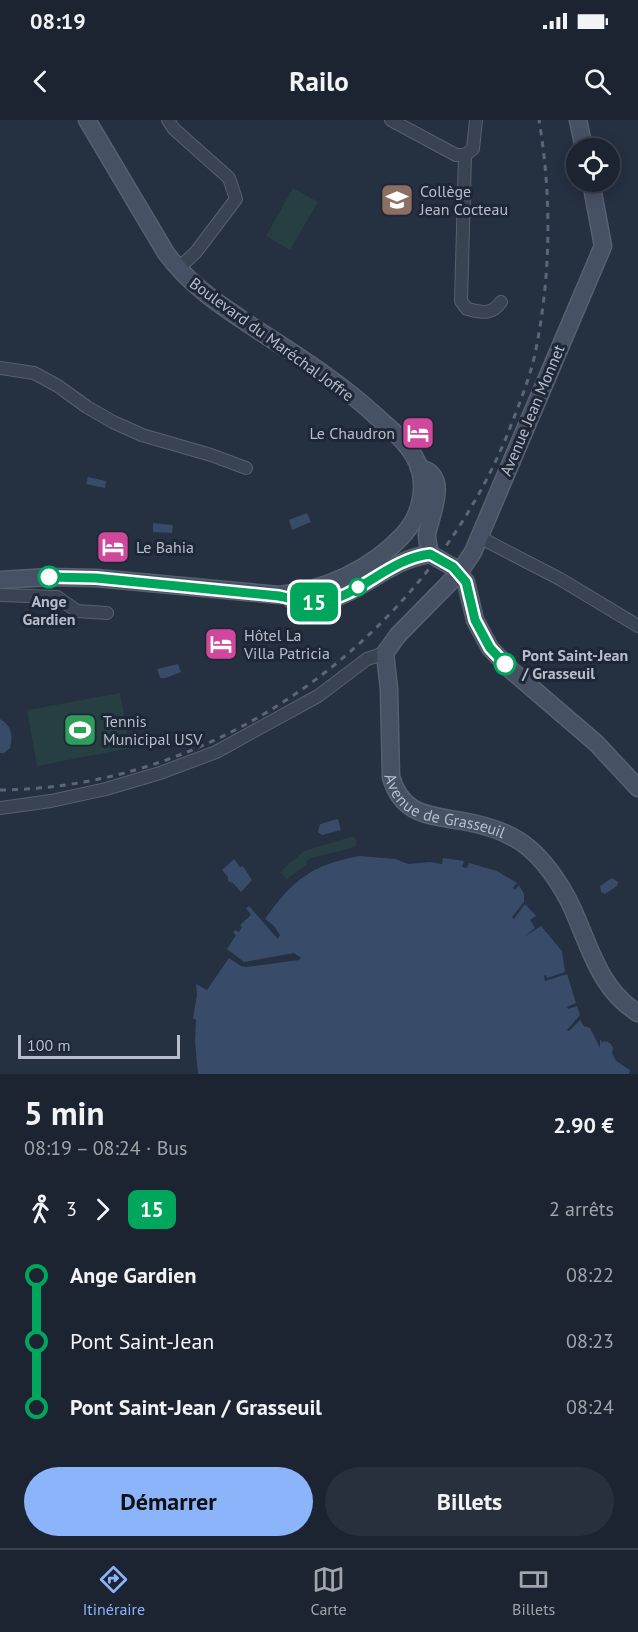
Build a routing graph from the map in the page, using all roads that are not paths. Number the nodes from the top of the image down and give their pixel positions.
1 (87, 120) edge
2 (168, 120) edge
3 (391, 120) edge
4 (476, 120) edge
5 (578, 120) edge
6 (582, 138) edge
7 (465, 155) junction
8 (593, 192) edge
9 (178, 269) junction
10 (501, 302) dead end
11 (0, 368) edge
12 (246, 468) dead end
13 (419, 468) junction
14 (479, 537) junction
15 (426, 551) junction
16 (456, 570) junction
17 (0, 580) edge
18 (333, 583) junction
19 (348, 592) junction
20 (0, 596) edge
21 (279, 596) junction
22 (107, 613) dead end
23 (638, 626) edge
24 (386, 653) junction
25 (638, 788) edge
26 (0, 808) edge
27 (638, 1013) edge

1 - 9 main road, Boulevard du Maréchal Joffre
2 - 9 street
3 - 7 street
4 - 7 street
5 - 6 main road
7 - 10 street
8 - 14 main road, Avenue Jean Monnet
9 - 13 main road, Boulevard du Maréchal Joffre
11 - 12 street
13 - 15 main road
13 - 18 main road, Boulevard du Maréchal Joffre
14 - 16 main road, Avenue Jean Monnet
14 - 23 street
15 - 16 main road, bridge
15 - 19 main road
16 - 24 main road
16 - 25 main road
17 - 21 main road
18 - 19 main road
18 - 21 main road
19 - 21 main road
20 - 22 street
24 - 26 street
24 - 27 main road, Avenue de Grasseuil

